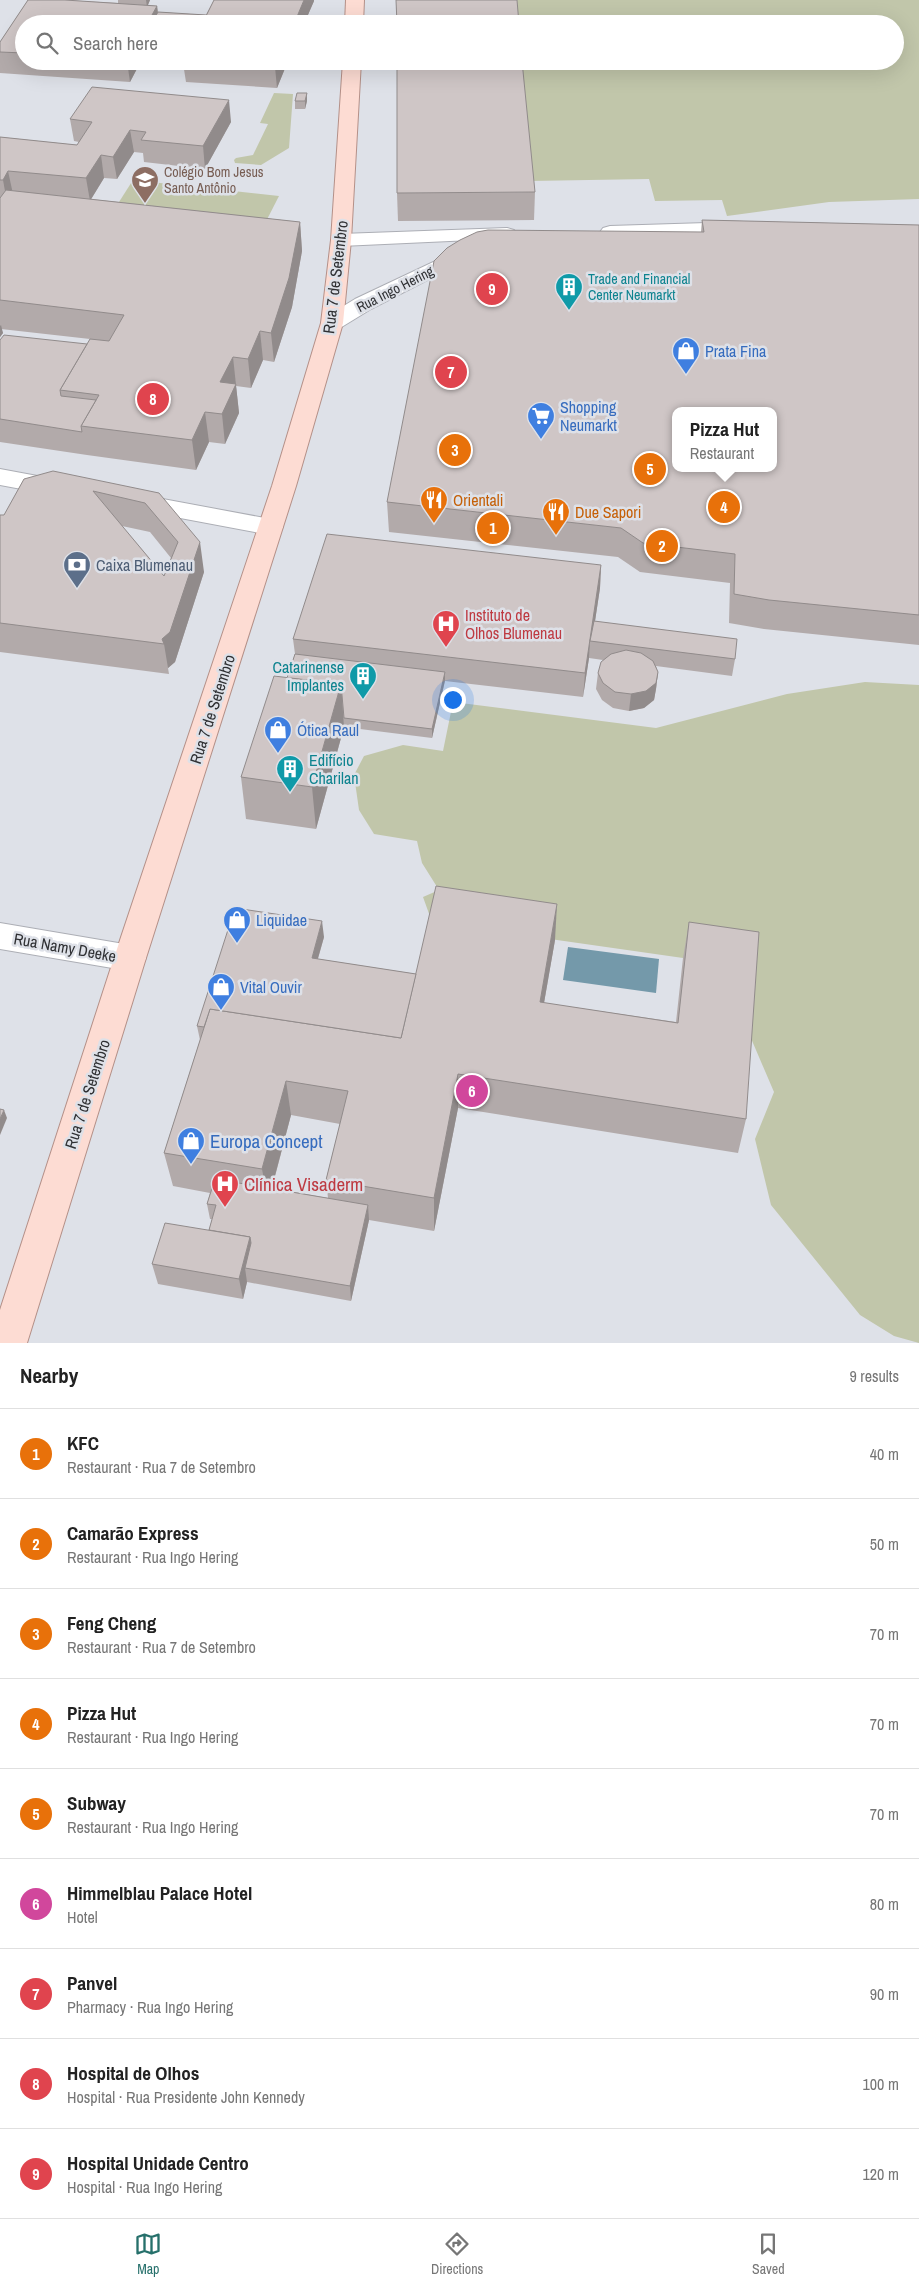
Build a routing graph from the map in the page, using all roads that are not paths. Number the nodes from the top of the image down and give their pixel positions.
1 (355, 0) edge
2 (354, 15) edge
3 (351, 70) edge
4 (756, 228) edge
5 (591, 232) edge
6 (341, 240) junction
7 (332, 323) junction
8 (0, 477) edge
9 (80, 492) edge
10 (109, 497) edge
11 (270, 527) junction
12 (0, 936) edge
13 (130, 958) junction
14 (8, 1343) edge

1 - 2 main road
3 - 6 main road, Rua 7 de Setembro
4 - 5 street
6 - 7 main road, Rua 7 de Setembro
6 - 7 street, Rua Ingo Hering
7 - 11 main road, Rua 7 de Setembro
8 - 9 street
10 - 11 street
11 - 13 main road, Rua 7 de Setembro
12 - 13 street, Rua Namy Deeke
13 - 14 main road, Rua 7 de Setembro

